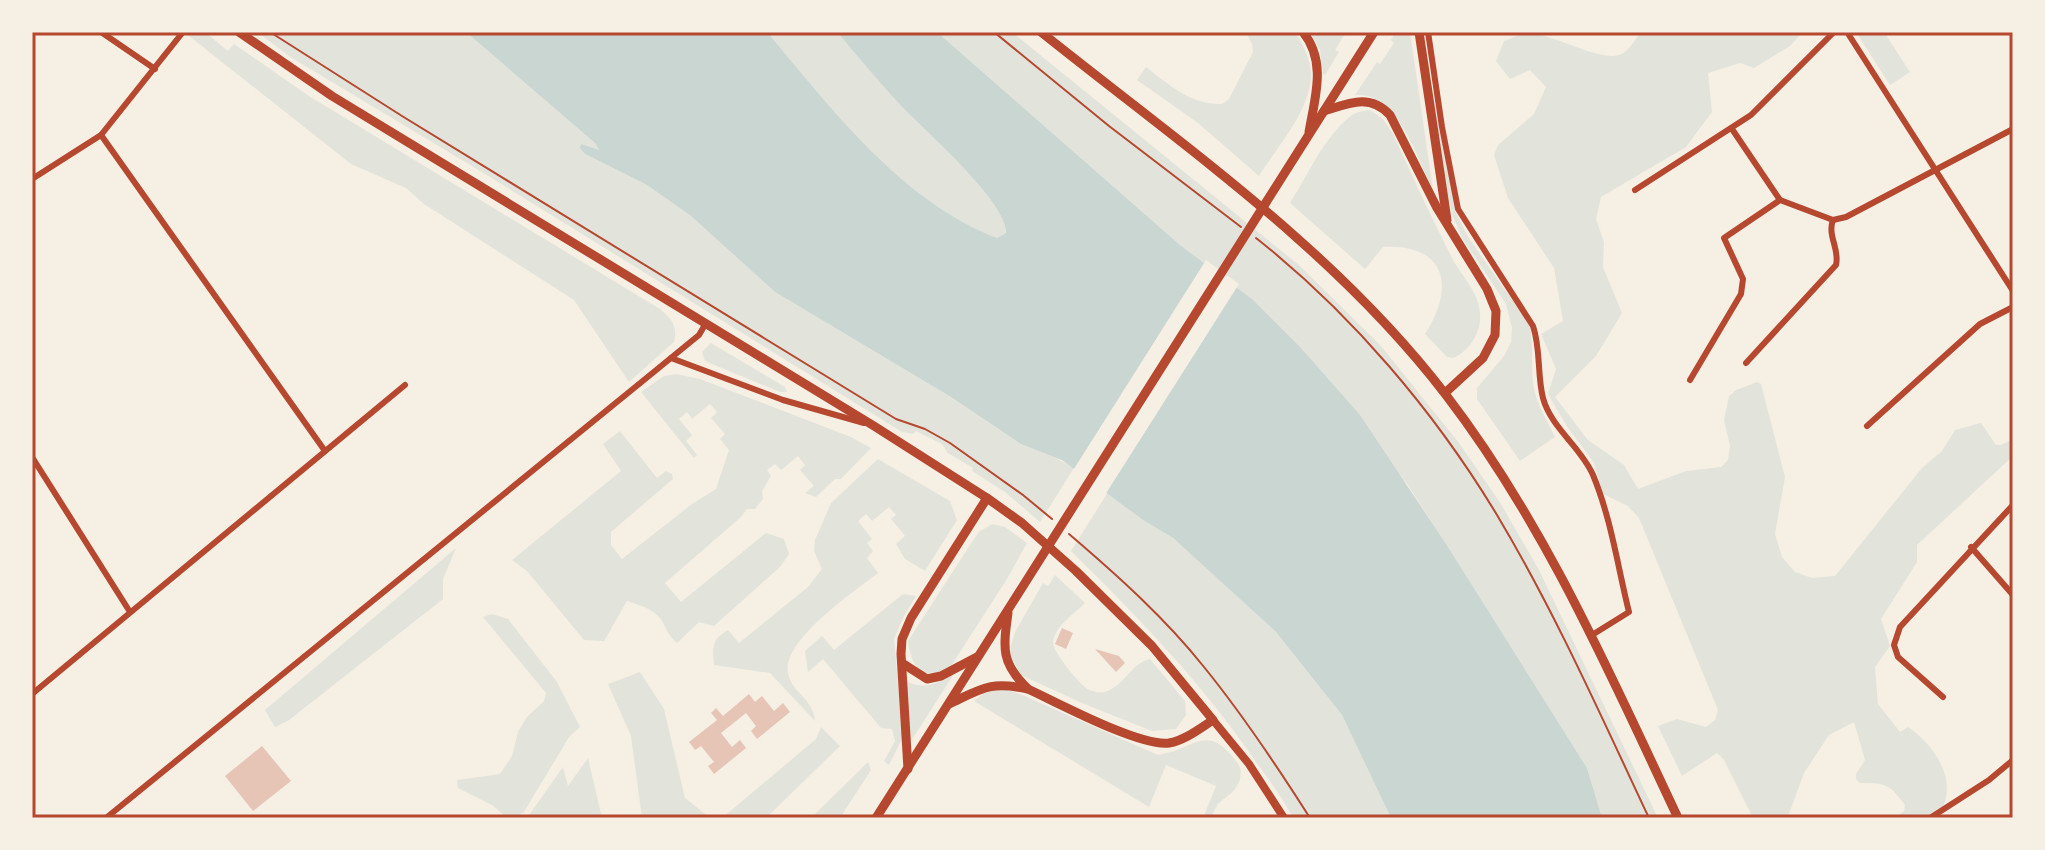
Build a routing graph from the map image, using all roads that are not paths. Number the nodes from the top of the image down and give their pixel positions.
1 (101, 32) edge
2 (183, 32) edge
3 (239, 32) edge
4 (1041, 32) edge
5 (1303, 32) edge
6 (1374, 32) edge
7 (1419, 32) edge
8 (1428, 32) edge
9 (1834, 32) edge
10 (1847, 32) edge
11 (1428, 66) junction
12 (155, 69) junction
13 (1324, 111) junction
14 (1732, 129) junction
15 (2013, 129) edge
16 (101, 135) junction
17 (1308, 137) junction
18 (1935, 171) junction
19 (32, 179) edge
20 (1635, 190) dead end
21 (1780, 200) junction
22 (1833, 220) junction
23 (1447, 223) junction
24 (2013, 291) edge
25 (2013, 307) edge
26 (706, 323) junction
27 (671, 358) junction
28 (1746, 363) dead end
29 (1690, 380) dead end
30 (405, 385) dead end
31 (1445, 393) junction
32 (874, 426) junction
33 (1867, 426) dead end
34 (325, 451) junction
35 (32, 457) edge
36 (987, 498) junction
37 (2013, 505) edge
38 (1971, 547) junction
39 (2013, 595) edge
40 (1008, 611) junction
41 (130, 612) junction
42 (1592, 635) junction
43 (979, 656) junction
44 (902, 663) junction
45 (1028, 689) junction
46 (32, 694) edge
47 (1943, 697) dead end
48 (949, 704) junction
49 (1213, 720) junction
50 (2013, 760) edge
51 (908, 769) junction
52 (106, 818) edge
53 (876, 818) edge
54 (1284, 818) edge
55 (1678, 818) edge
56 (1930, 818) edge

1 - 12 street
2 - 12 street
3 - 26 main road
4 - 31 main road
5 - 17 main road
6 - 13 main road
7 - 11 main road
8 - 11 street
9 - 14 street
10 - 18 street
11 - 23 main road
11 - 42 street
12 - 16 street
13 - 17 main road
13 - 23 main road
14 - 20 street
14 - 21 street
15 - 18 street
16 - 19 street
16 - 34 street
17 - 40 main road
18 - 22 street
18 - 24 street
21 - 22 street
21 - 29 street
22 - 28 street
23 - 31 main road
25 - 33 street
26 - 27 street
26 - 32 main road
27 - 32 street
27 - 52 street
30 - 34 street
31 - 42 main road
32 - 36 main road
34 - 41 street
35 - 41 street
36 - 44 main road
36 - 49 main road
37 - 38 street
38 - 39 street
38 - 47 street
40 - 43 main road
40 - 45 main road
41 - 46 street
42 - 55 main road
43 - 44 main road
43 - 48 main road
44 - 51 main road
45 - 48 main road
45 - 49 main road
48 - 51 main road
49 - 54 main road
50 - 56 street
51 - 53 main road

